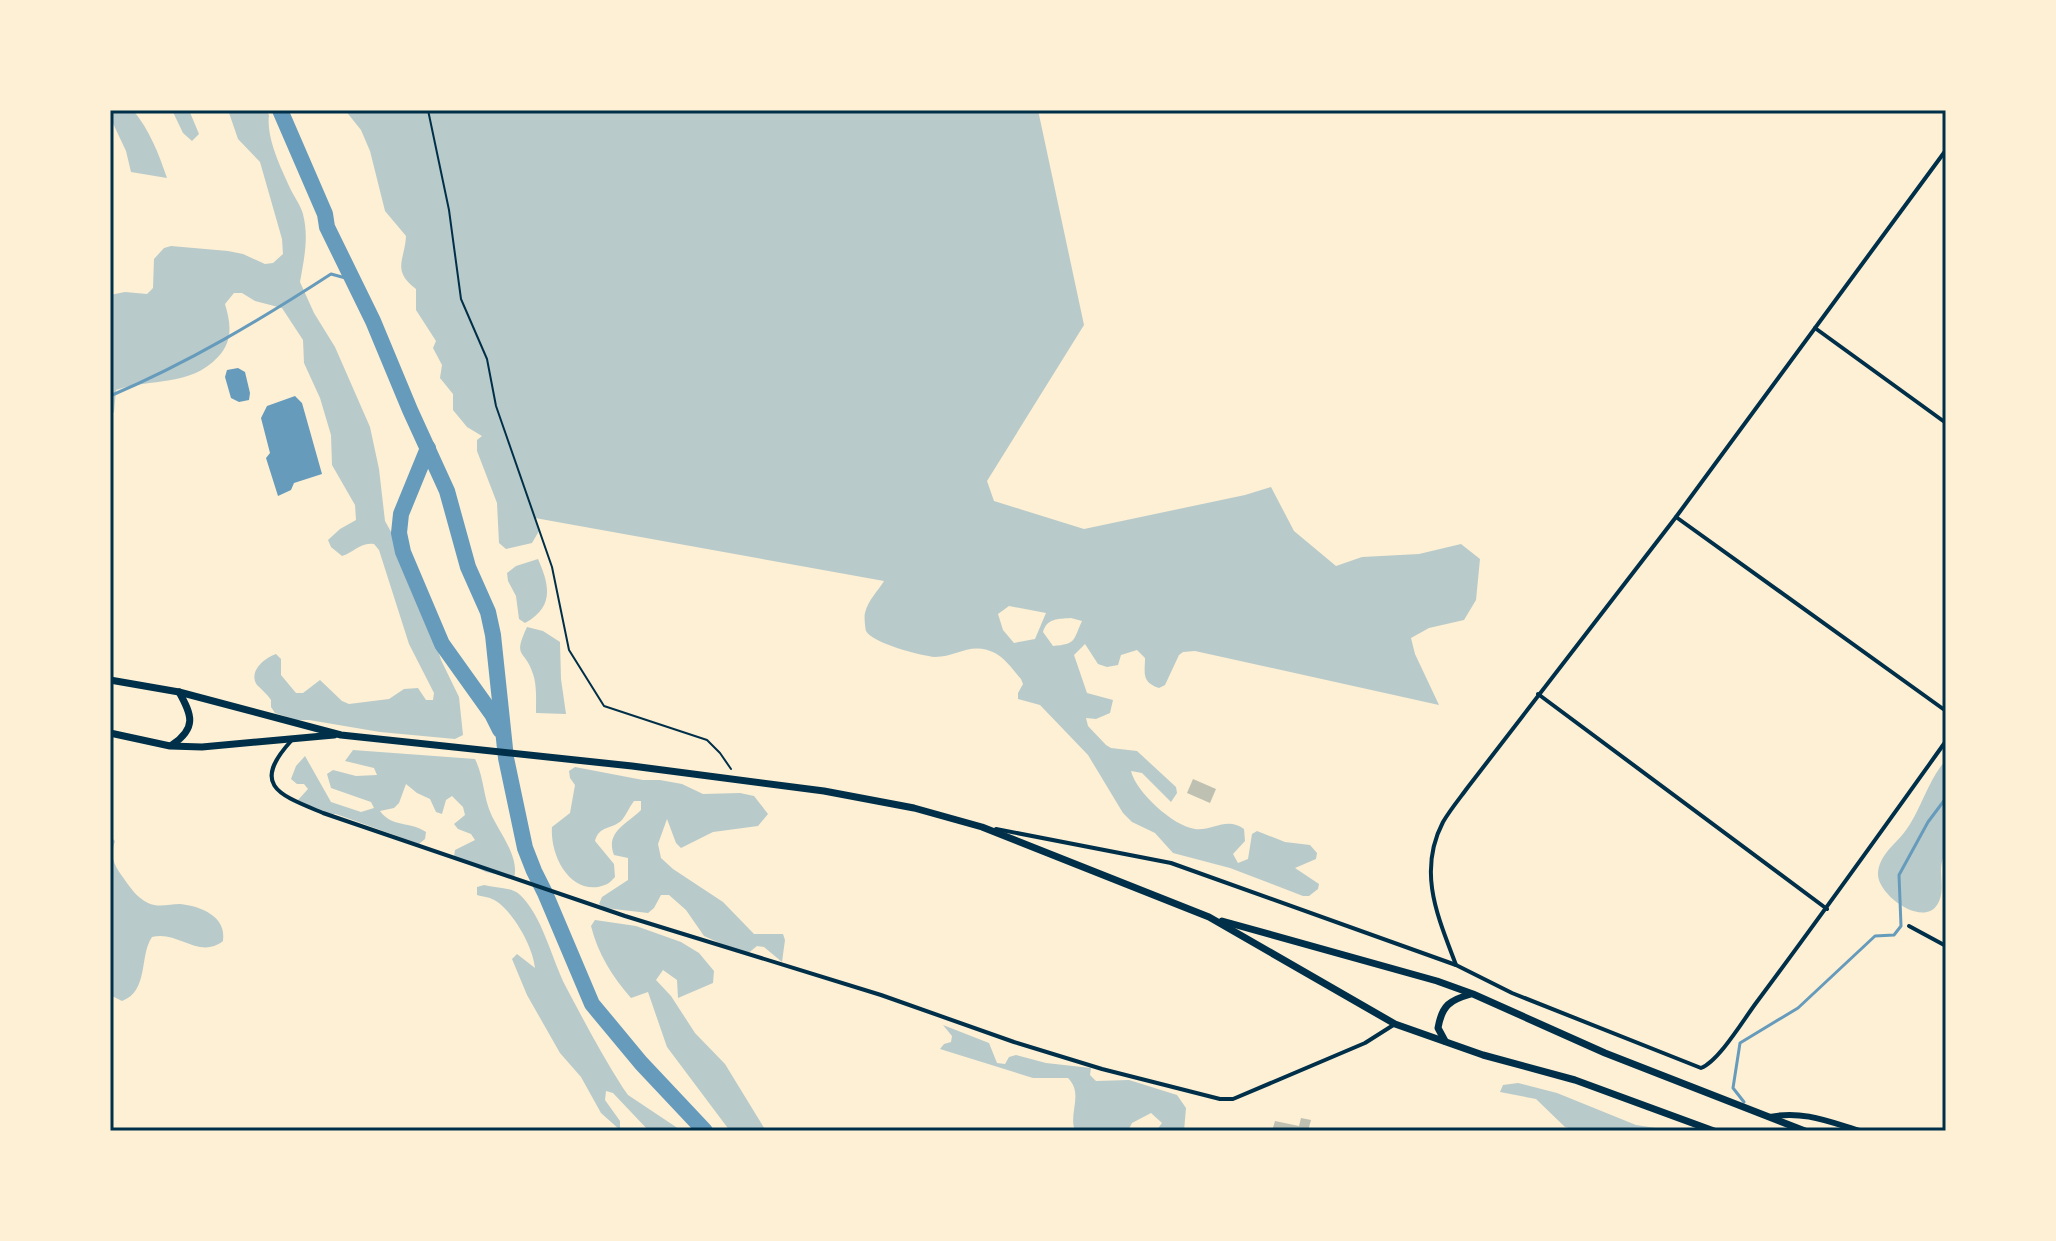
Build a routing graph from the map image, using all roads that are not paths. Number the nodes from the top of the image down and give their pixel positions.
1 (1946, 150) edge
2 (1815, 328) junction
3 (1946, 423) edge
4 (1676, 517) junction
5 (110, 680) edge
6 (179, 692) junction
7 (1538, 694) junction
8 (1946, 711) edge
9 (110, 733) edge
10 (341, 735) junction
11 (293, 739) junction
12 (1946, 741) edge
13 (170, 746) junction
14 (982, 827) junction
15 (1827, 909) junction
16 (1209, 917) junction
17 (1909, 926) dead end
18 (1946, 946) edge
19 (1456, 965) junction
20 (1473, 994) junction
21 (1395, 1024) junction
22 (1446, 1042) junction
23 (1769, 1117) junction
24 (1714, 1131) edge
25 (1805, 1131) edge
26 (1860, 1131) edge

1 - 2 street
2 - 3 street
2 - 4 street
4 - 7 street
4 - 8 street
5 - 6 main road
6 - 10 main road
6 - 13 main road
7 - 15 street
7 - 19 street
9 - 13 main road
10 - 11 main road
10 - 14 main road
11 - 13 main road
11 - 21 street
12 - 15 street
14 - 16 main road
14 - 19 street
15 - 19 street
16 - 20 main road
16 - 21 main road
17 - 18 street
20 - 22 main road
20 - 23 main road
21 - 22 main road
22 - 24 main road
23 - 25 main road
23 - 26 main road

